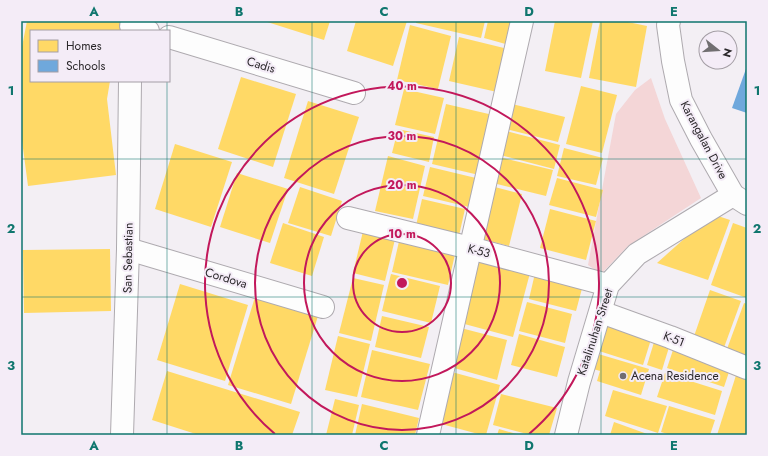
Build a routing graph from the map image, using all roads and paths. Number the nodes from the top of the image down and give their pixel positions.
1 (522, 21) edge
2 (663, 22) edge
3 (170, 37) edge
4 (130, 82) edge
5 (354, 93) dead end
6 (740, 200) edge
7 (348, 218) dead end
8 (470, 248) junction
9 (128, 249) junction
10 (608, 285) junction
11 (323, 307) dead end
12 (601, 312) junction
13 (747, 368) edge
14 (122, 435) edge
15 (428, 435) edge
16 (566, 435) edge

1 - 8 street
2 - 6 street, Karangalan Drive
3 - 5 street, Cadis
4 - 9 street, San Sebastian
6 - 10 street, Katalinuhan Street
7 - 8 street, K-53
8 - 10 street, K-53
8 - 15 street
9 - 11 street, Cordova
9 - 14 street, San Sebastian
10 - 12 street, Katalinuhan Street
12 - 13 street, K-51
12 - 16 street, Katalinuhan Street

